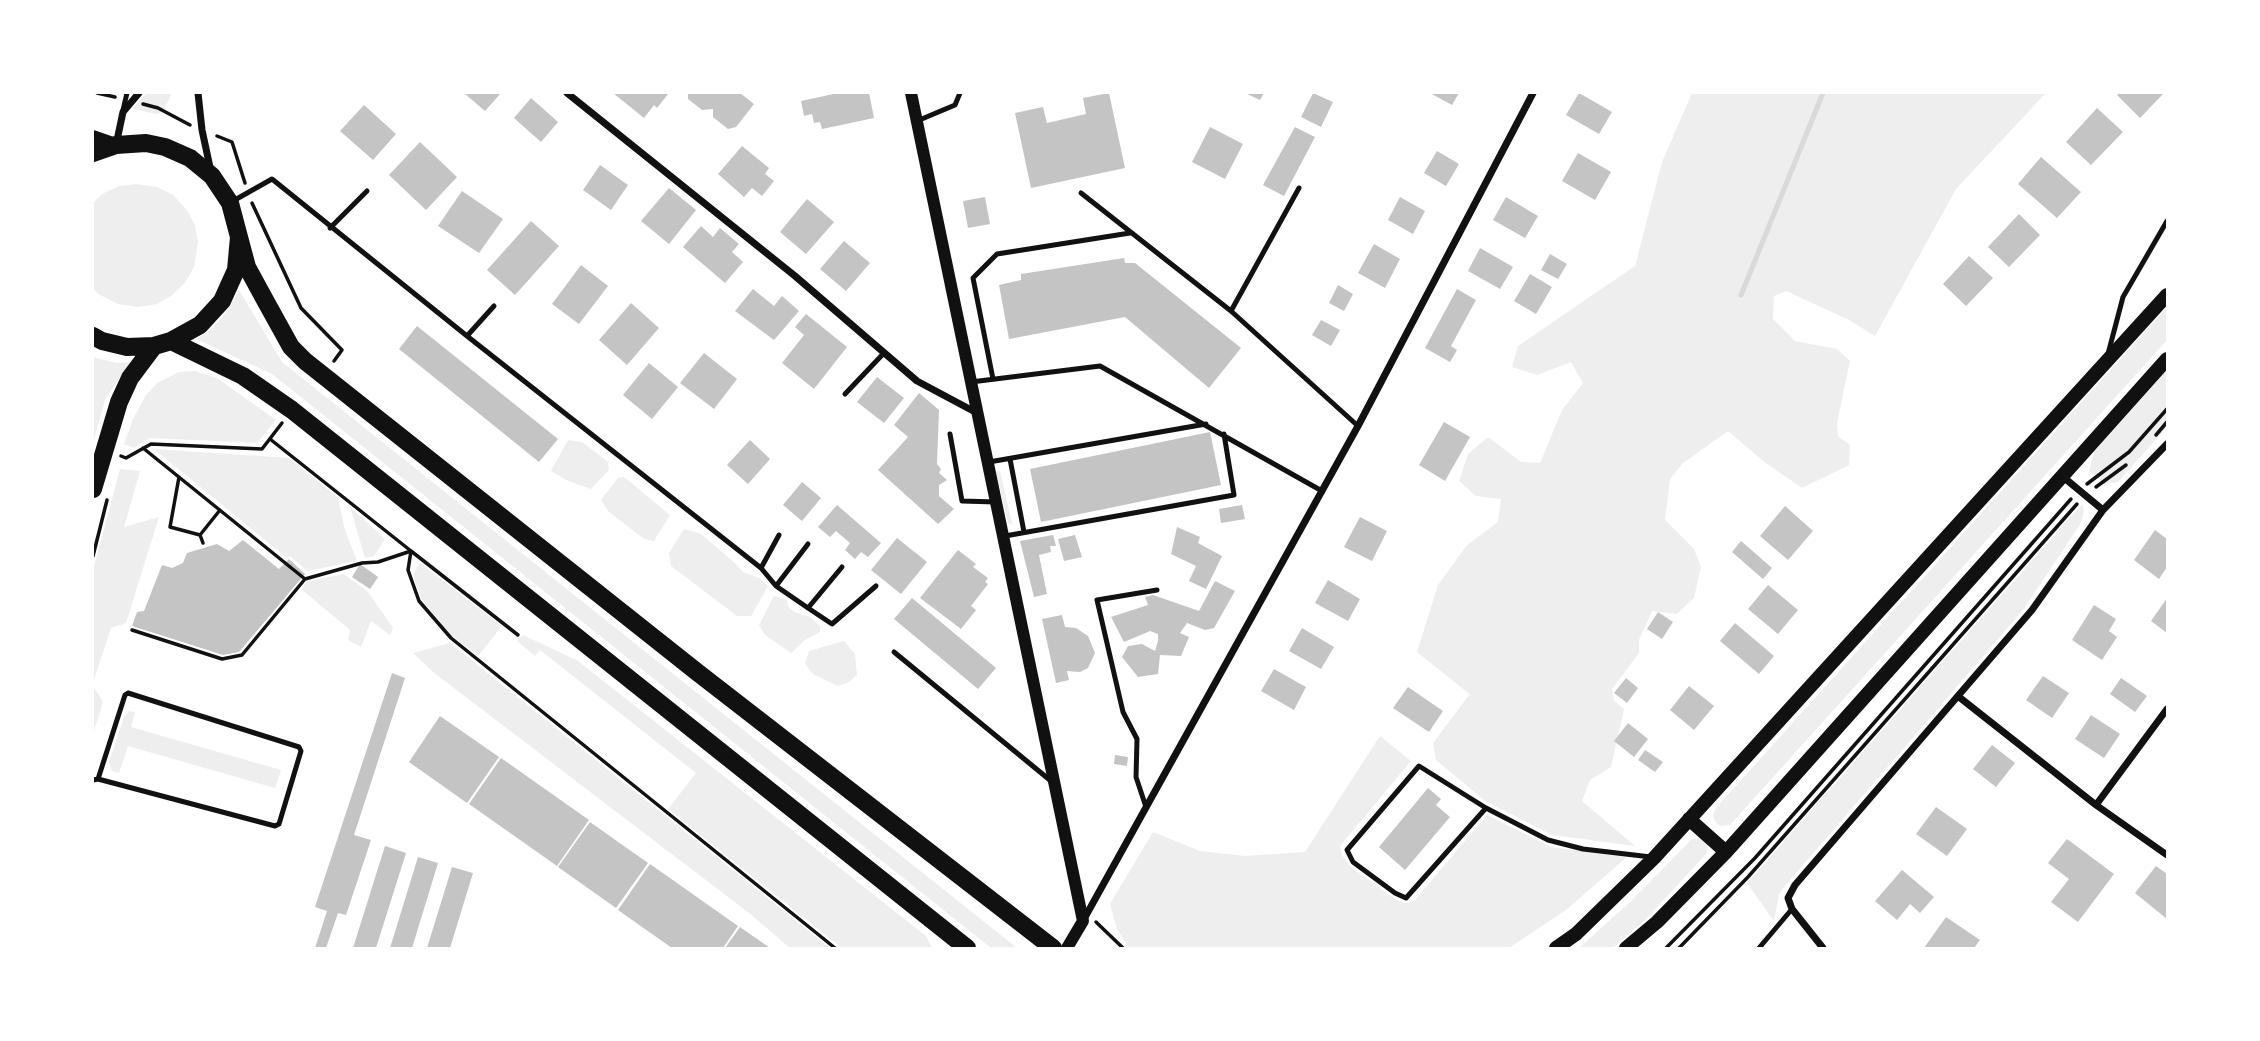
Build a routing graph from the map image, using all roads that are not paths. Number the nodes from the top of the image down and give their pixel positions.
1 (127, 93) edge
2 (139, 93) edge
3 (198, 93) edge
4 (567, 93) edge
5 (911, 93) edge
6 (960, 93) edge
7 (1533, 93) edge
8 (123, 112) junction
9 (917, 121) junction
10 (93, 137) edge
11 (116, 145) junction
12 (93, 153) edge
13 (212, 176) junction
14 (1298, 188) dead end
15 (367, 191) dead end
16 (1081, 194) dead end
17 (230, 203) junction
18 (2167, 221) edge
19 (330, 228) junction
20 (1130, 233) junction
21 (239, 237) junction
22 (2167, 295) edge
23 (494, 306) dead end
24 (1231, 311) junction
25 (93, 336) edge
26 (467, 336) junction
27 (162, 344) junction
28 (884, 353) junction
29 (2167, 359) edge
30 (2105, 364) junction
31 (993, 379) junction
32 (971, 382) junction
33 (845, 394) dead end
34 (977, 413) junction
35 (1206, 424) junction
36 (1358, 426) junction
37 (950, 434) dead end
38 (1224, 434) junction
39 (2167, 444) edge
40 (1010, 458) junction
41 (988, 463) junction
42 (2062, 475) junction
43 (101, 491) edge
44 (1322, 491) junction
45 (996, 502) junction
46 (2103, 510) junction
47 (1024, 533) junction
48 (779, 535) dead end
49 (1004, 537) junction
50 (808, 544) dead end
51 (842, 567) dead end
52 (761, 568) junction
53 (776, 586) junction
54 (876, 586) dead end
55 (1157, 590) dead end
56 (808, 608) junction
57 (894, 652) dead end
58 (1959, 697) junction
59 (2167, 709) edge
60 (95, 780) edge
61 (1054, 783) junction
62 (2096, 804) junction
63 (1146, 807) junction
64 (1486, 808) junction
65 (1689, 819) junction
66 (1726, 852) junction
67 (2167, 855) edge
68 (1654, 858) junction
69 (1792, 909) junction
70 (1085, 918) junction
71 (967, 948) edge
72 (1053, 948) edge
73 (1067, 948) edge
74 (1556, 948) edge
75 (1626, 948) edge
76 (1759, 948) edge
77 (1823, 948) edge

1 - 8 lane
2 - 8 street
3 - 13 street
4 - 28 street
5 - 9 street
6 - 9 lane
7 - 36 street
8 - 11 street
9 - 32 street
10 - 11 main road
11 - 12 main road
11 - 13 main road
13 - 17 main road
14 - 24 lane
15 - 19 lane
16 - 20 lane
17 - 19 lane
17 - 21 main road
18 - 30 lane
19 - 26 lane
20 - 24 lane
20 - 31 lane
21 - 27 main road
21 - 72 main road
22 - 30 main road
23 - 26 lane
24 - 36 lane
25 - 27 main road
26 - 52 lane
27 - 43 main road
27 - 71 main road
28 - 33 lane
28 - 34 street
29 - 42 main road
30 - 65 main road
31 - 32 lane
31 - 35 lane
32 - 34 street
34 - 41 street
35 - 38 lane
35 - 40 lane
36 - 44 street
37 - 45 lane
38 - 44 lane
38 - 47 lane
39 - 46 street
40 - 41 lane
40 - 47 lane
41 - 45 street
42 - 46 street
42 - 66 main road
44 - 63 street
45 - 49 street
46 - 58 street
47 - 49 lane
48 - 52 lane
49 - 61 street
50 - 53 lane
51 - 56 lane
52 - 53 lane
53 - 56 lane
54 - 56 lane
55 - 63 lane
57 - 61 lane
58 - 62 street
58 - 69 street
59 - 62 street
60 - 60 lane
61 - 70 street
62 - 67 street
63 - 70 street
64 - 64 lane
64 - 68 lane
65 - 66 main road
65 - 68 main road
66 - 75 main road
68 - 74 main road
69 - 76 lane
69 - 77 street
70 - 73 street

